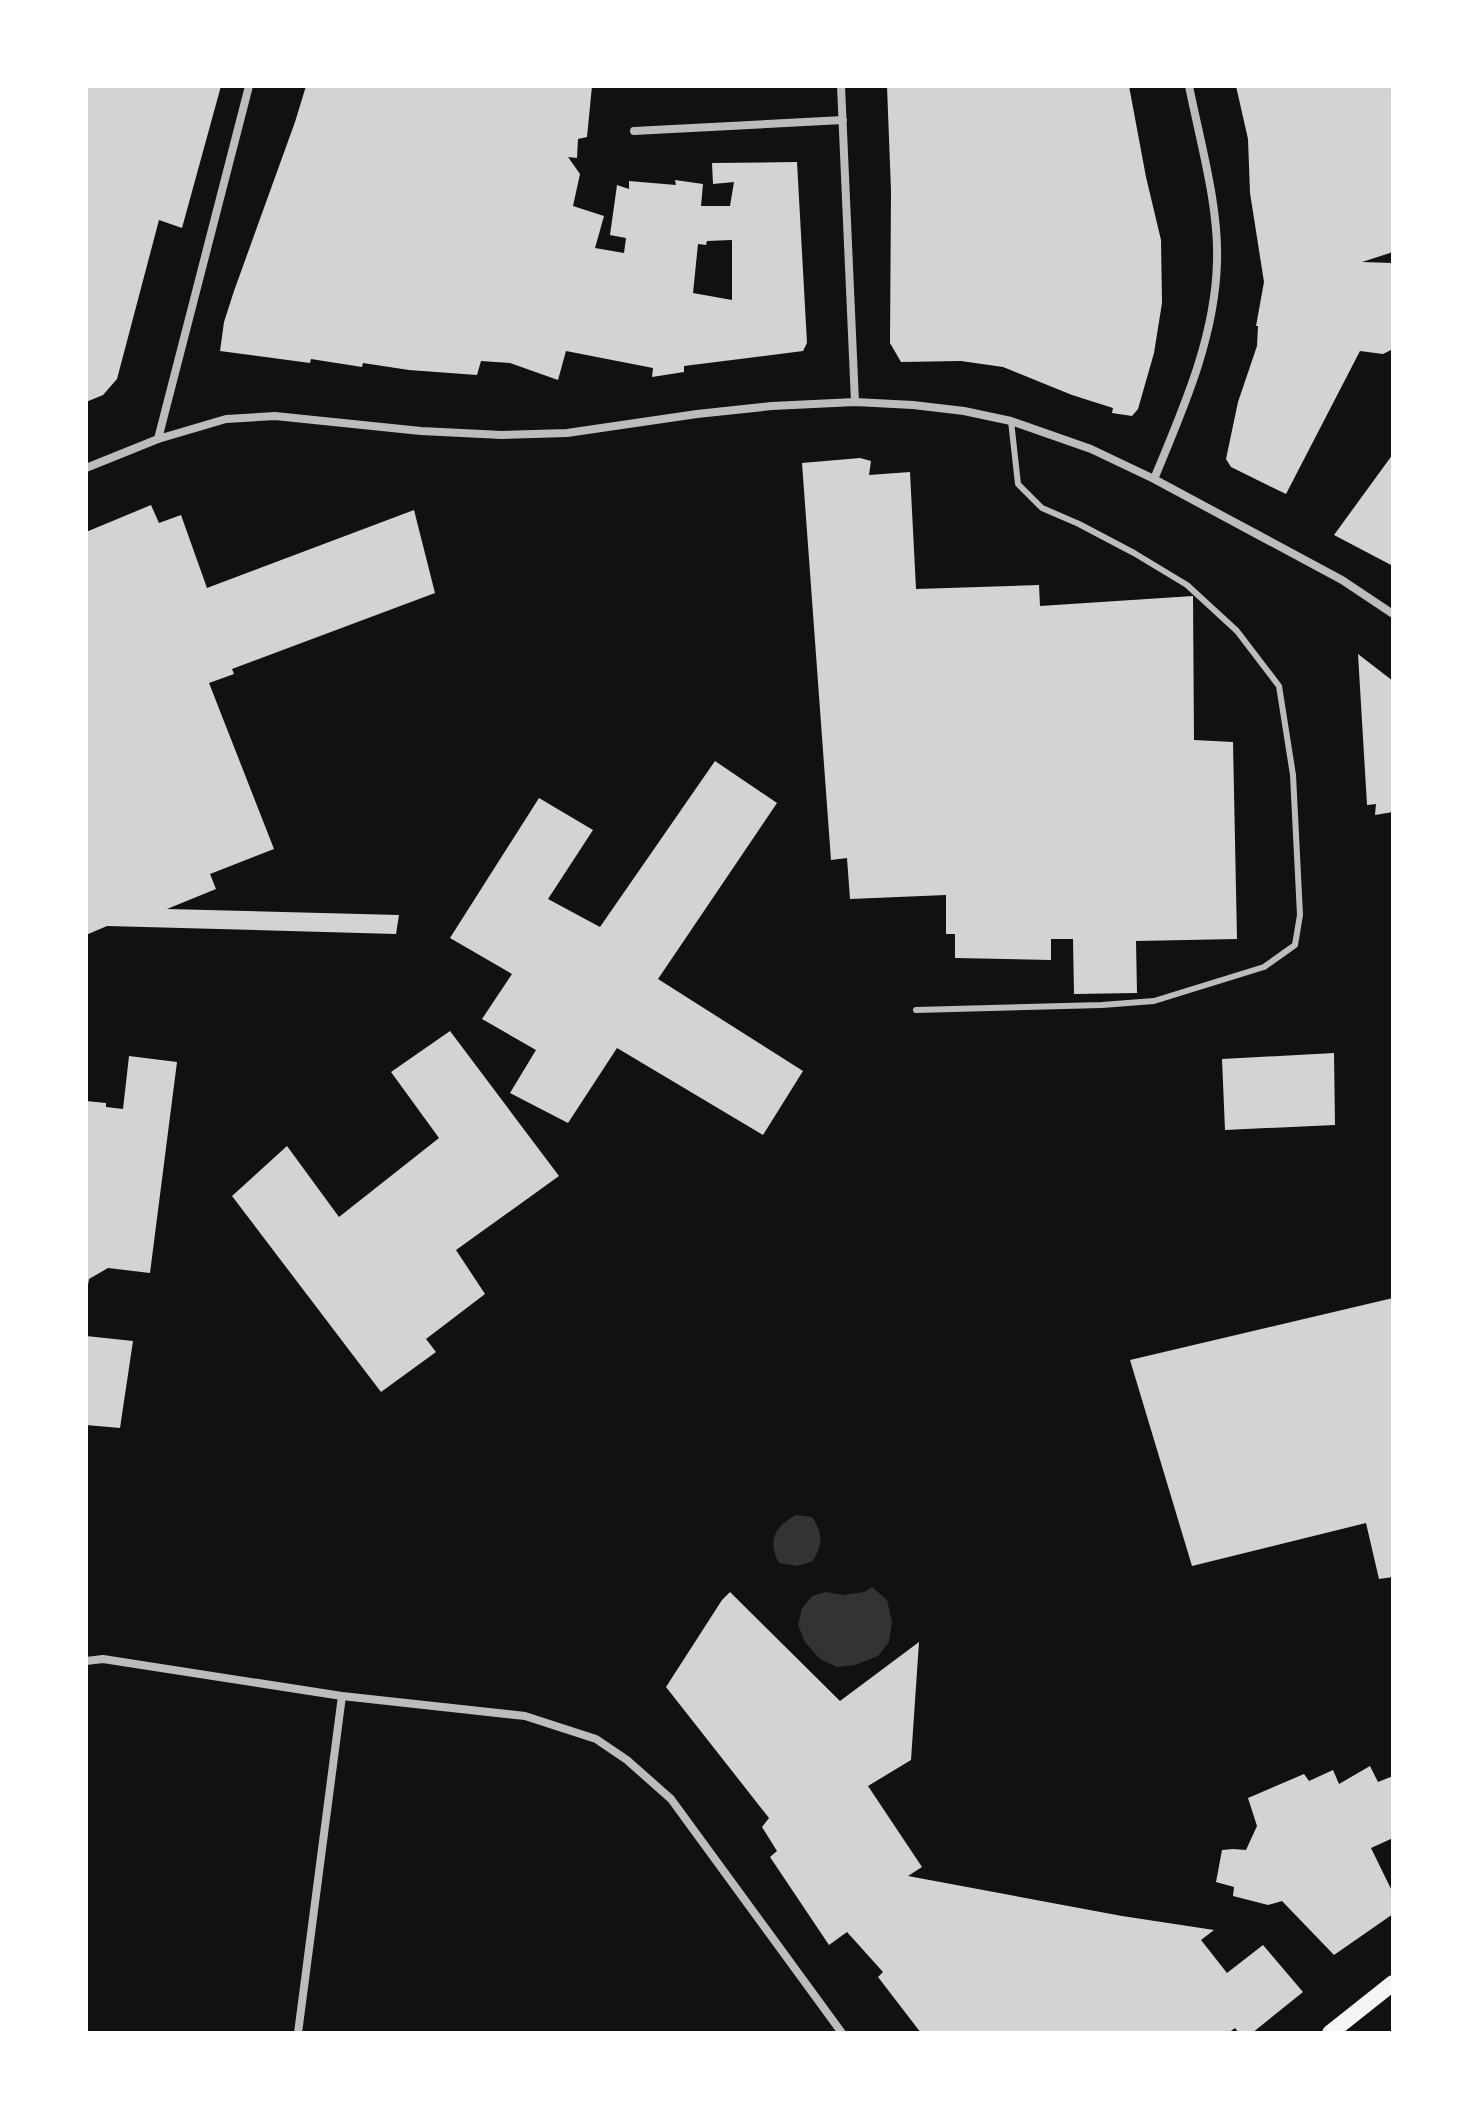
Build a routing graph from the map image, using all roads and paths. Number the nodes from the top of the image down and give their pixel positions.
1 (249, 86) edge
2 (841, 86) edge
3 (1189, 86) edge
4 (843, 120) junction
5 (634, 131) dead end
6 (855, 402) junction
7 (1011, 421) junction
8 (158, 439) junction
9 (86, 468) edge
10 (1154, 479) junction
11 (1393, 614) edge
12 (916, 1010) dead end
13 (86, 1661) edge
14 (342, 1696) junction
15 (1393, 1983) edge
16 (298, 2033) edge
17 (842, 2033) edge
18 (1330, 2033) edge

1 - 8 street
2 - 4 street
3 - 10 street
4 - 5 street
4 - 6 street
6 - 7 street
6 - 8 street
7 - 10 street
7 - 12 lane
8 - 9 street
10 - 11 street
13 - 14 street
14 - 16 street
14 - 17 street
15 - 18 main road

